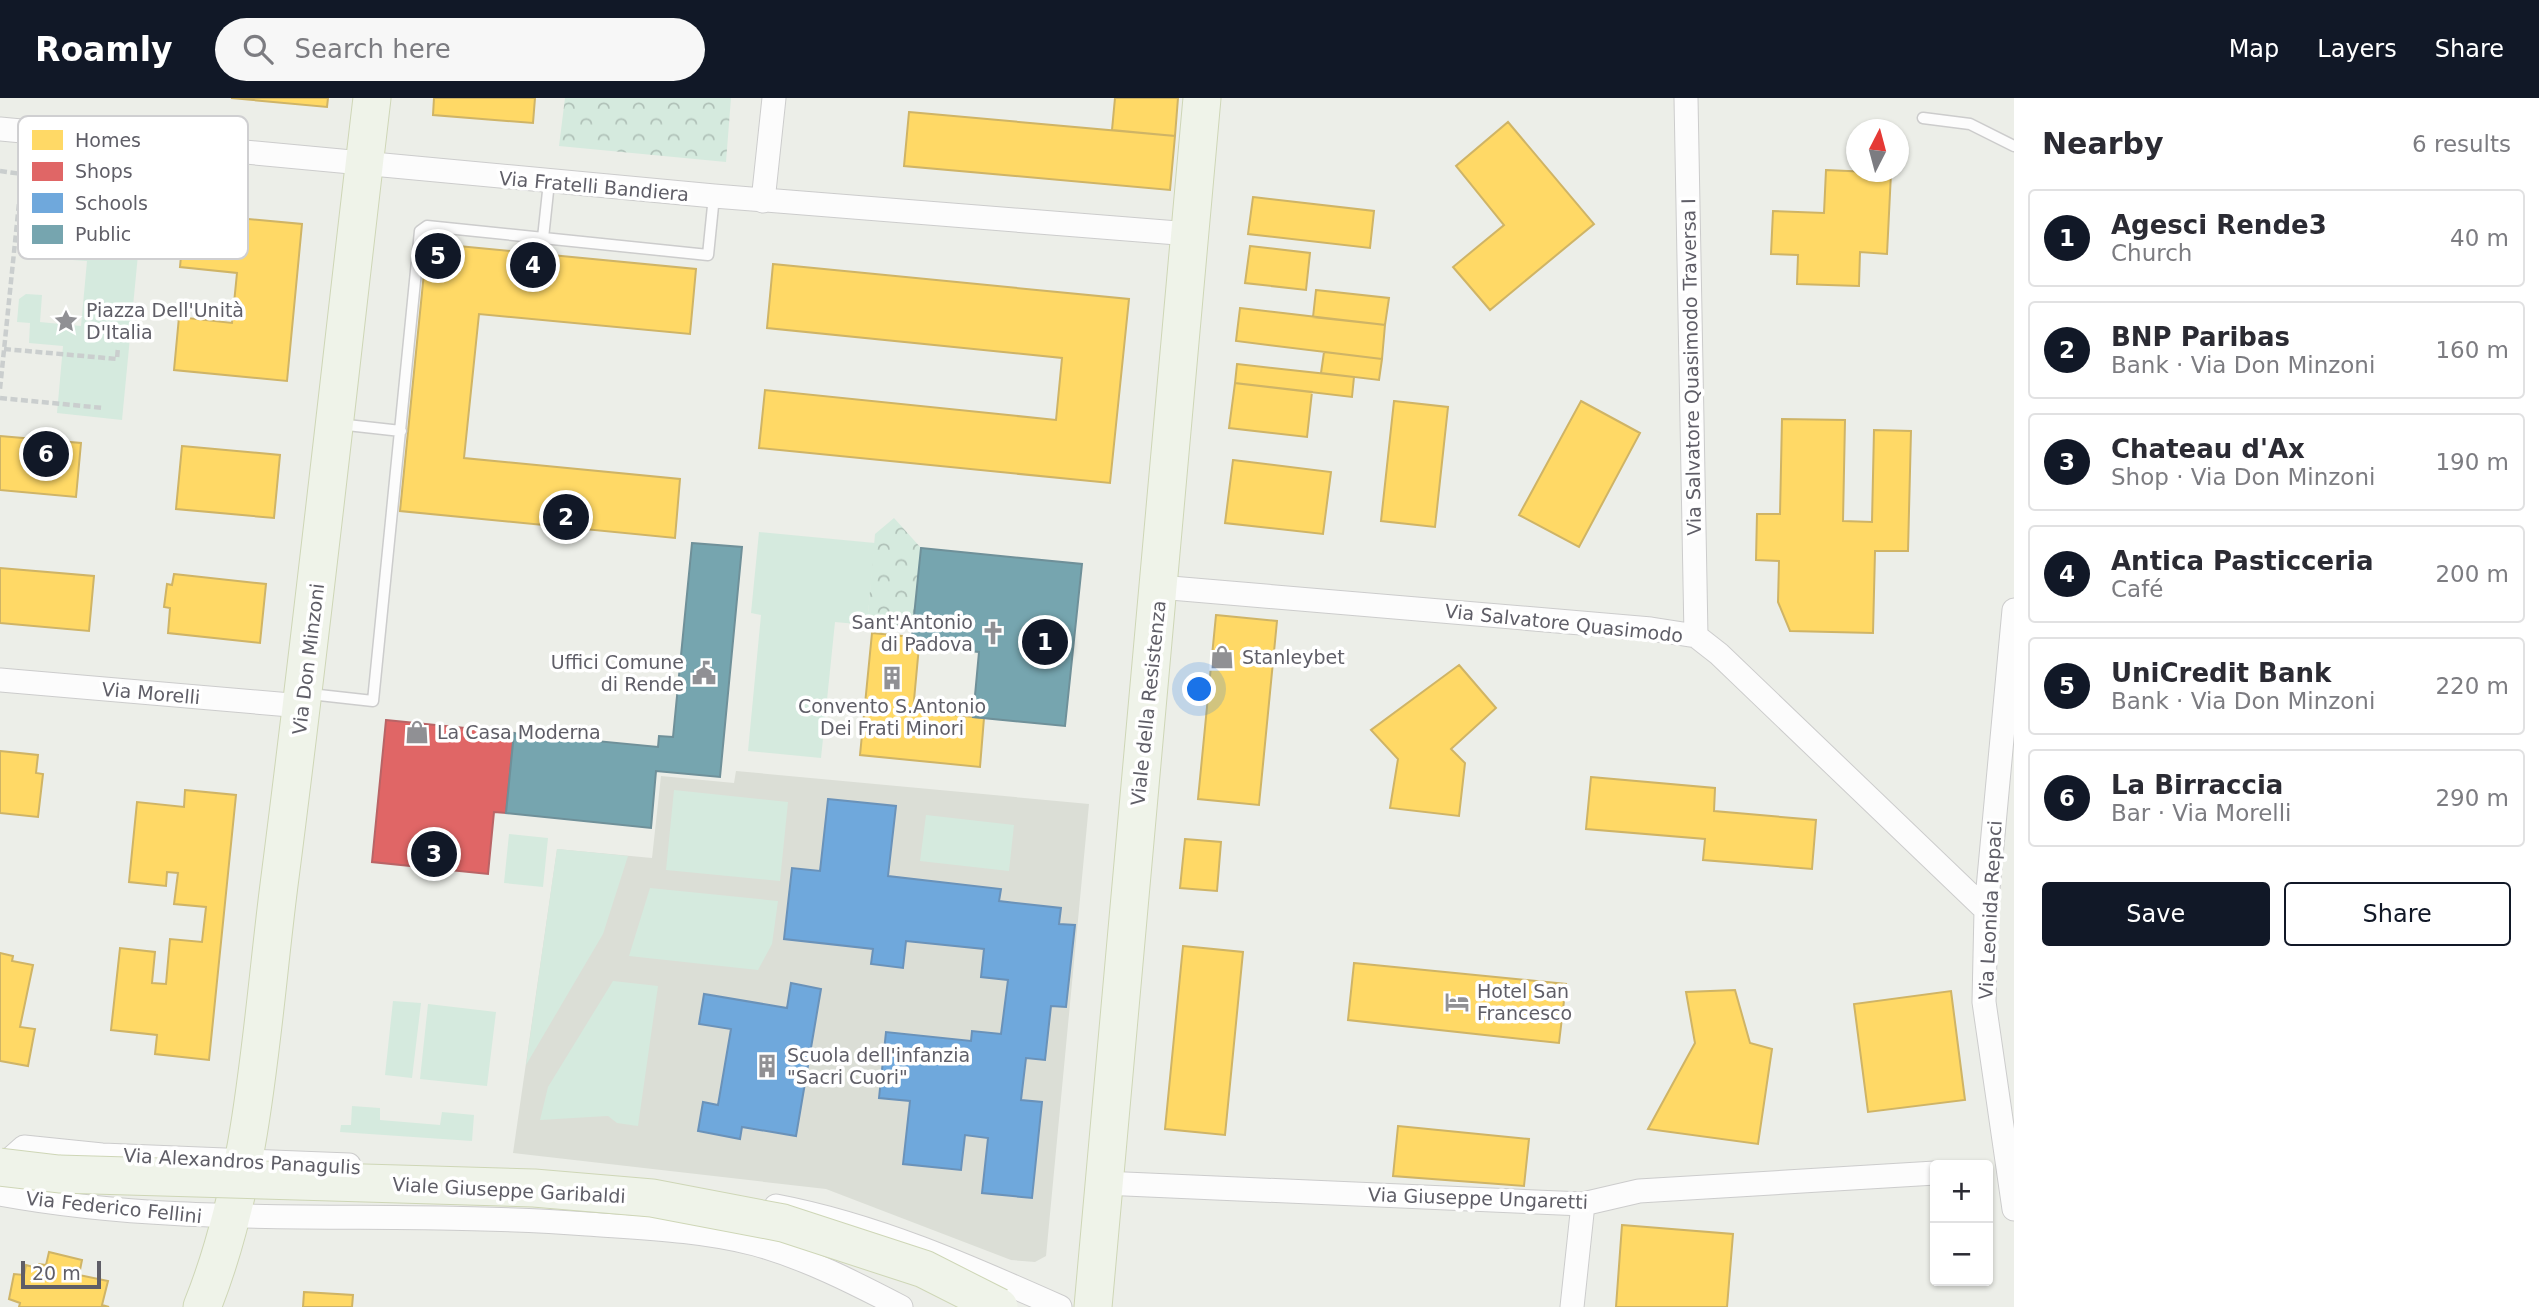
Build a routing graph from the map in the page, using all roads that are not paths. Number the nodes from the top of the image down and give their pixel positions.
1 (372, 98) edge
2 (774, 98) edge
3 (1202, 98) edge
4 (1686, 98) edge
5 (1923, 118) dead end
6 (0, 129) edge
7 (18, 131) edge
8 (2014, 146) edge
9 (248, 154) edge
10 (364, 165) junction
11 (549, 182) junction
12 (714, 196) junction
13 (764, 201) junction
14 (1189, 234) junction
15 (543, 238) junction
16 (335, 424) junction
17 (401, 431) junction
18 (1159, 587) junction
19 (2014, 610) edge
20 (1696, 636) junction
21 (0, 680) edge
22 (303, 700) junction
23 (1986, 910) junction
24 (244, 1159) junction
25 (0, 1168) edge
26 (1997, 1170) edge
27 (1930, 1173) edge
28 (1103, 1184) junction
29 (0, 1194) edge
30 (1583, 1204) junction
31 (2014, 1209) edge
32 (229, 1217) junction
33 (201, 1307) edge
34 (901, 1307) edge
35 (999, 1307) edge
36 (1060, 1307) edge
37 (1093, 1307) edge
38 (1572, 1307) edge

1 - 10 main road, Via Don Minzoni
2 - 13 street
3 - 14 main road, Viale della Resistenza
4 - 20 street, Via Salvatore Quasimodo Traversa I
5 - 8 lane
6 - 7 street, Via Fratelli Bandiera
9 - 10 street, Via Fratelli Bandiera
10 - 11 street, Via Fratelli Bandiera
10 - 16 main road, Via Don Minzoni
11 - 12 street, Via Fratelli Bandiera
11 - 15 lane
12 - 13 street, Via Fratelli Bandiera
12 - 15 lane
13 - 14 street, Via Fratelli Bandiera
14 - 18 main road, Viale della Resistenza
15 - 17 lane
16 - 17 lane
16 - 22 main road, Via Don Minzoni
17 - 22 lane
18 - 20 street, Via Salvatore Quasimodo
18 - 28 main road, Viale della Resistenza
19 - 23 street, Via Leonida Repaci
20 - 23 street, Via Salvatore Quasimodo
21 - 22 street, Via Morelli
22 - 24 main road, Via Don Minzoni
23 - 26 street, Via Leonida Repaci
24 - 25 street, Via Alexandros Panagulis
24 - 32 main road, Via Don Minzoni
24 - 36 street, Via Alexandros Panagulis
25 - 35 main road, Viale Giuseppe Garibaldi, bridge
26 - 31 street, Via Leonida Repaci
27 - 30 street, Via Giuseppe Ungaretti
28 - 30 street, Via Giuseppe Ungaretti
28 - 37 main road, Viale della Resistenza
29 - 32 street, Via Federico Fellini
30 - 38 street
32 - 33 main road, Via Don Minzoni
32 - 34 street

